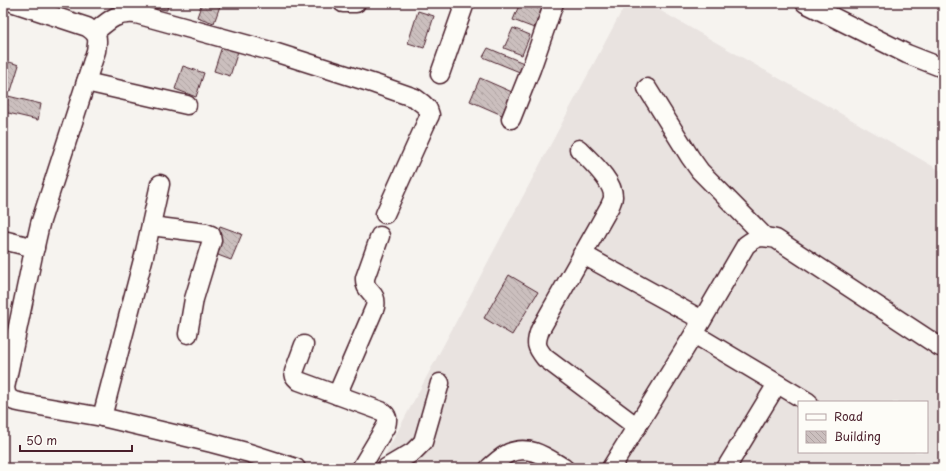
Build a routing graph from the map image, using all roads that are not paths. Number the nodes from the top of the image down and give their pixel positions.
1 (14, 3) edge
2 (121, 3) edge
3 (343, 3) edge
4 (356, 3) edge
5 (465, 3) edge
6 (554, 3) edge
7 (805, 3) edge
8 (111, 19) junction
9 (95, 32) junction
10 (943, 68) edge
11 (440, 74) dead end
12 (86, 82) junction
13 (647, 88) dead end
14 (187, 105) dead end
15 (511, 120) dead end
16 (579, 149) dead end
17 (160, 184) dead end
18 (385, 214) dead end
19 (151, 226) junction
20 (380, 236) dead end
21 (764, 236) junction
22 (3, 240) edge
23 (35, 248) junction
24 (582, 254) junction
25 (698, 327) junction
26 (188, 334) dead end
27 (304, 345) dead end
28 (940, 347) dead end
29 (440, 383) dead end
30 (777, 384) junction
31 (337, 395) junction
32 (4, 400) edge
33 (806, 401) edge
34 (102, 417) junction
35 (637, 427) junction
36 (296, 468) edge
37 (361, 468) edge
38 (386, 468) edge
39 (489, 468) edge
40 (564, 468) edge
41 (611, 468) edge
42 (726, 468) edge

1 - 9 street
2 - 8 street
3 - 4 street
5 - 11 street
6 - 15 street
7 - 10 street
8 - 9 street
8 - 18 street
9 - 12 street
12 - 14 street
12 - 23 street
13 - 21 street
16 - 24 street
17 - 19 street
19 - 26 street
19 - 34 street
20 - 31 street
21 - 25 street
21 - 28 street
22 - 23 street
23 - 32 street
24 - 25 street
24 - 35 street
25 - 30 street
25 - 35 street
27 - 31 street
29 - 38 street
30 - 33 street
30 - 42 street
31 - 37 street
32 - 34 street
34 - 36 street
35 - 41 street
39 - 40 street

